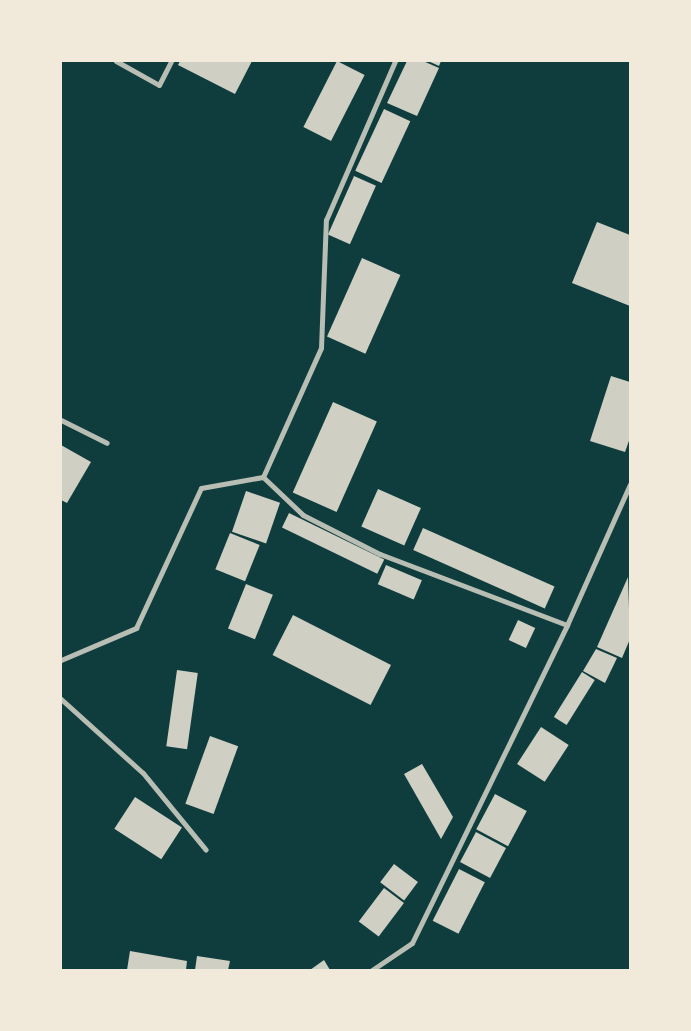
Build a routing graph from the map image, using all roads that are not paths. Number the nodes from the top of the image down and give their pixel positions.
1 (116, 61) edge
2 (171, 61) edge
3 (395, 61) edge
4 (61, 420) edge
5 (107, 443) dead end
6 (263, 477) junction
7 (630, 484) edge
8 (567, 626) junction
9 (61, 660) edge
10 (61, 699) edge
11 (206, 850) dead end
12 (372, 970) edge

1 - 2 street
3 - 6 street
4 - 5 street
6 - 8 street
6 - 9 street
7 - 8 street
8 - 12 street
10 - 11 street

